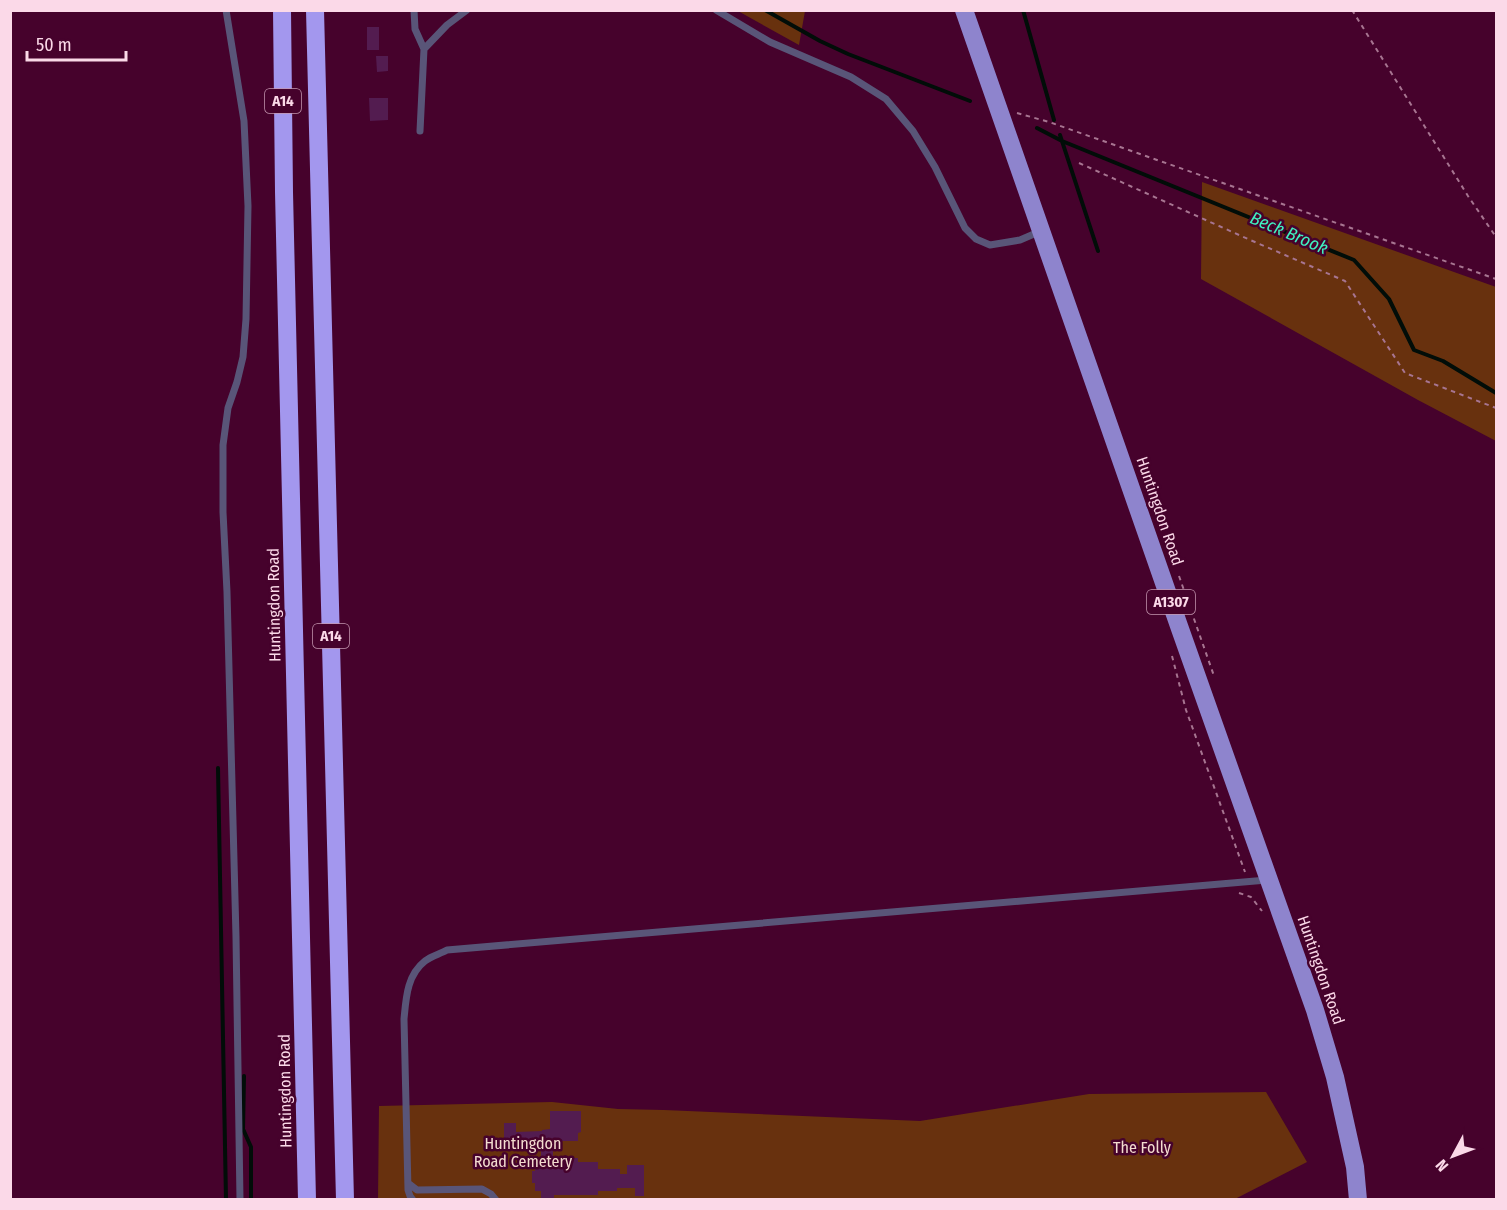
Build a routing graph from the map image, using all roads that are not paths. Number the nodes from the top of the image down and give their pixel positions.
1 (226, 10) edge
2 (282, 10) edge
3 (315, 10) edge
4 (322, 10) edge
5 (414, 10) edge
6 (467, 10) edge
7 (716, 10) edge
8 (964, 10) edge
9 (424, 49) junction
10 (317, 72) junction
11 (420, 131) dead end
12 (1041, 231) junction
13 (1269, 879) junction
14 (408, 1183) junction
15 (240, 1200) edge
16 (307, 1200) edge
17 (345, 1200) edge
18 (413, 1200) edge
19 (496, 1200) edge
20 (1358, 1200) edge

1 - 15 lane
2 - 16 highway, Huntingdon Road / A14
3 - 10 highway
4 - 10 highway, A14
5 - 9 lane
6 - 9 lane
7 - 12 lane
8 - 12 main road, Huntingdon Road / A1307
9 - 11 lane
10 - 17 highway, A14
12 - 13 main road, Huntingdon Road / A1307
13 - 14 lane
13 - 20 main road, Huntingdon Road / A1307
14 - 18 lane
14 - 19 lane

